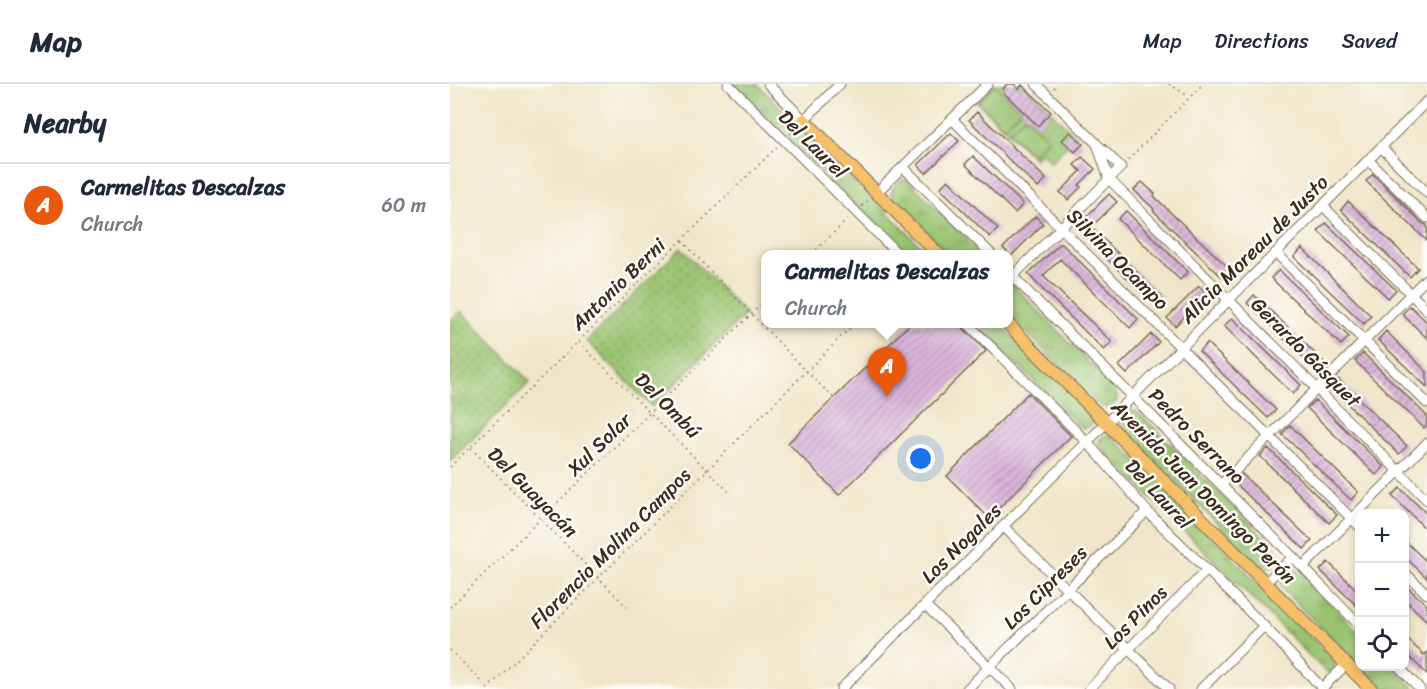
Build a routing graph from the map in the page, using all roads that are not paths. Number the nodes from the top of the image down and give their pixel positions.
1 (728, 84) edge
2 (768, 84) edge
3 (840, 84) edge
4 (988, 84) edge
5 (1036, 84) edge
6 (1427, 101) edge
7 (952, 119) junction
8 (804, 120) junction
9 (1097, 144) junction
10 (1381, 147) junction
11 (1368, 160) junction
12 (903, 166) junction
13 (1109, 179) junction
14 (876, 193) junction
15 (1427, 193) edge
16 (1323, 206) junction
17 (1427, 218) edge
18 (1061, 228) junction
19 (893, 250) edge
20 (933, 250) edge
21 (986, 250) edge
22 (1276, 253) junction
23 (1013, 272) edge
24 (1013, 276) edge
25 (1427, 278) edge
26 (1411, 294) junction
27 (1229, 301) junction
28 (1427, 310) edge
29 (972, 328) edge
30 (1012, 328) edge
31 (1365, 341) junction
32 (1182, 349) junction
33 (1317, 389) junction
34 (1133, 397) junction
35 (1427, 403) edge
36 (1107, 422) junction
37 (1269, 436) junction
38 (1088, 442) junction
39 (1427, 442) edge
40 (1398, 471) junction
41 (1221, 485) junction
42 (1427, 500) edge
43 (1148, 511) junction
44 (1351, 519) junction
45 (1355, 523) edge
46 (1003, 526) junction
47 (1293, 557) junction
48 (1303, 567) junction
49 (1207, 570) junction
50 (1409, 577) edge
51 (1266, 582) junction
52 (1068, 590) junction
53 (1427, 594) edge
54 (925, 605) junction
55 (1355, 622) edge
56 (1264, 626) junction
57 (1129, 650) junction
58 (1347, 664) junction
59 (989, 667) junction
60 (1403, 671) edge
61 (849, 681) junction
62 (841, 689) edge
63 (858, 689) edge
64 (967, 689) edge
65 (1012, 689) edge
66 (1089, 689) edge
67 (1169, 689) edge
68 (1201, 689) edge
69 (1322, 689) edge
70 (1371, 689) edge
71 (1419, 689) edge

1 - 19 street, Del Laurel
2 - 8 street
3 - 8 street
4 - 7 street
5 - 9 street, Gerardo Gásquet
6 - 10 street, Alicia Moreau de Justo
7 - 12 street
7 - 18 street, Silvina Ocampo
8 - 14 main road
9 - 13 street, Gerardo Gásquet
9 - 13 street, Gerardo Gásquet
10 - 11 street, Alicia Moreau de Justo
10 - 15 street
11 - 16 street, Alicia Moreau de Justo
11 - 17 street
12 - 14 street
12 - 21 street
13 - 18 street
13 - 27 street, Gerardo Gásquet
14 - 20 main road
16 - 22 street, Alicia Moreau de Justo
16 - 26 street
18 - 23 street
18 - 32 street, Silvina Ocampo
22 - 27 street, Alicia Moreau de Justo
22 - 31 street
24 - 34 street, Pedro Serrano
25 - 26 street
26 - 28 street
26 - 31 street
27 - 32 street, Alicia Moreau de Justo
27 - 33 street, Gerardo Gásquet
29 - 38 street, Del Laurel
30 - 36 main road, Avenida Juan Domingo Perón
31 - 33 street
31 - 35 street
32 - 34 street, Alicia Moreau de Justo
32 - 37 street, Silvina Ocampo
33 - 37 street
33 - 40 street, Gerardo Gásquet
34 - 36 street, Alicia Moreau de Justo
34 - 41 street, Pedro Serrano
36 - 38 street, Los Nogales
36 - 51 main road, Avenida Juan Domingo Perón
37 - 41 street
37 - 44 street, Silvina Ocampo
38 - 43 street, Del Laurel
38 - 46 street, Los Nogales
39 - 40 street
40 - 42 street, Gerardo Gásquet
40 - 44 street
41 - 47 street, Pedro Serrano
43 - 49 street, Del Laurel
43 - 52 street, Los Cipreses
44 - 45 street, Silvina Ocampo
44 - 48 street
46 - 52 street
46 - 54 street, Los Nogales
47 - 48 street, Pedro Serrano
47 - 51 street
48 - 55 street, Pedro Serrano
49 - 56 street, Del Laurel
49 - 57 street, Los Pinos
50 - 53 street
51 - 58 main road, Avenida Juan Domingo Perón
52 - 57 street
52 - 59 street, Los Cipreses
54 - 59 street
54 - 61 street, Los Nogales
56 - 68 street
56 - 69 street, Del Laurel
57 - 66 street, Los Pinos
57 - 67 street
58 - 69 street
58 - 70 main road, Avenida Juan Domingo Perón
59 - 64 street, Los Cipreses
59 - 65 street
60 - 71 street
61 - 62 street, Los Nogales
61 - 63 street

